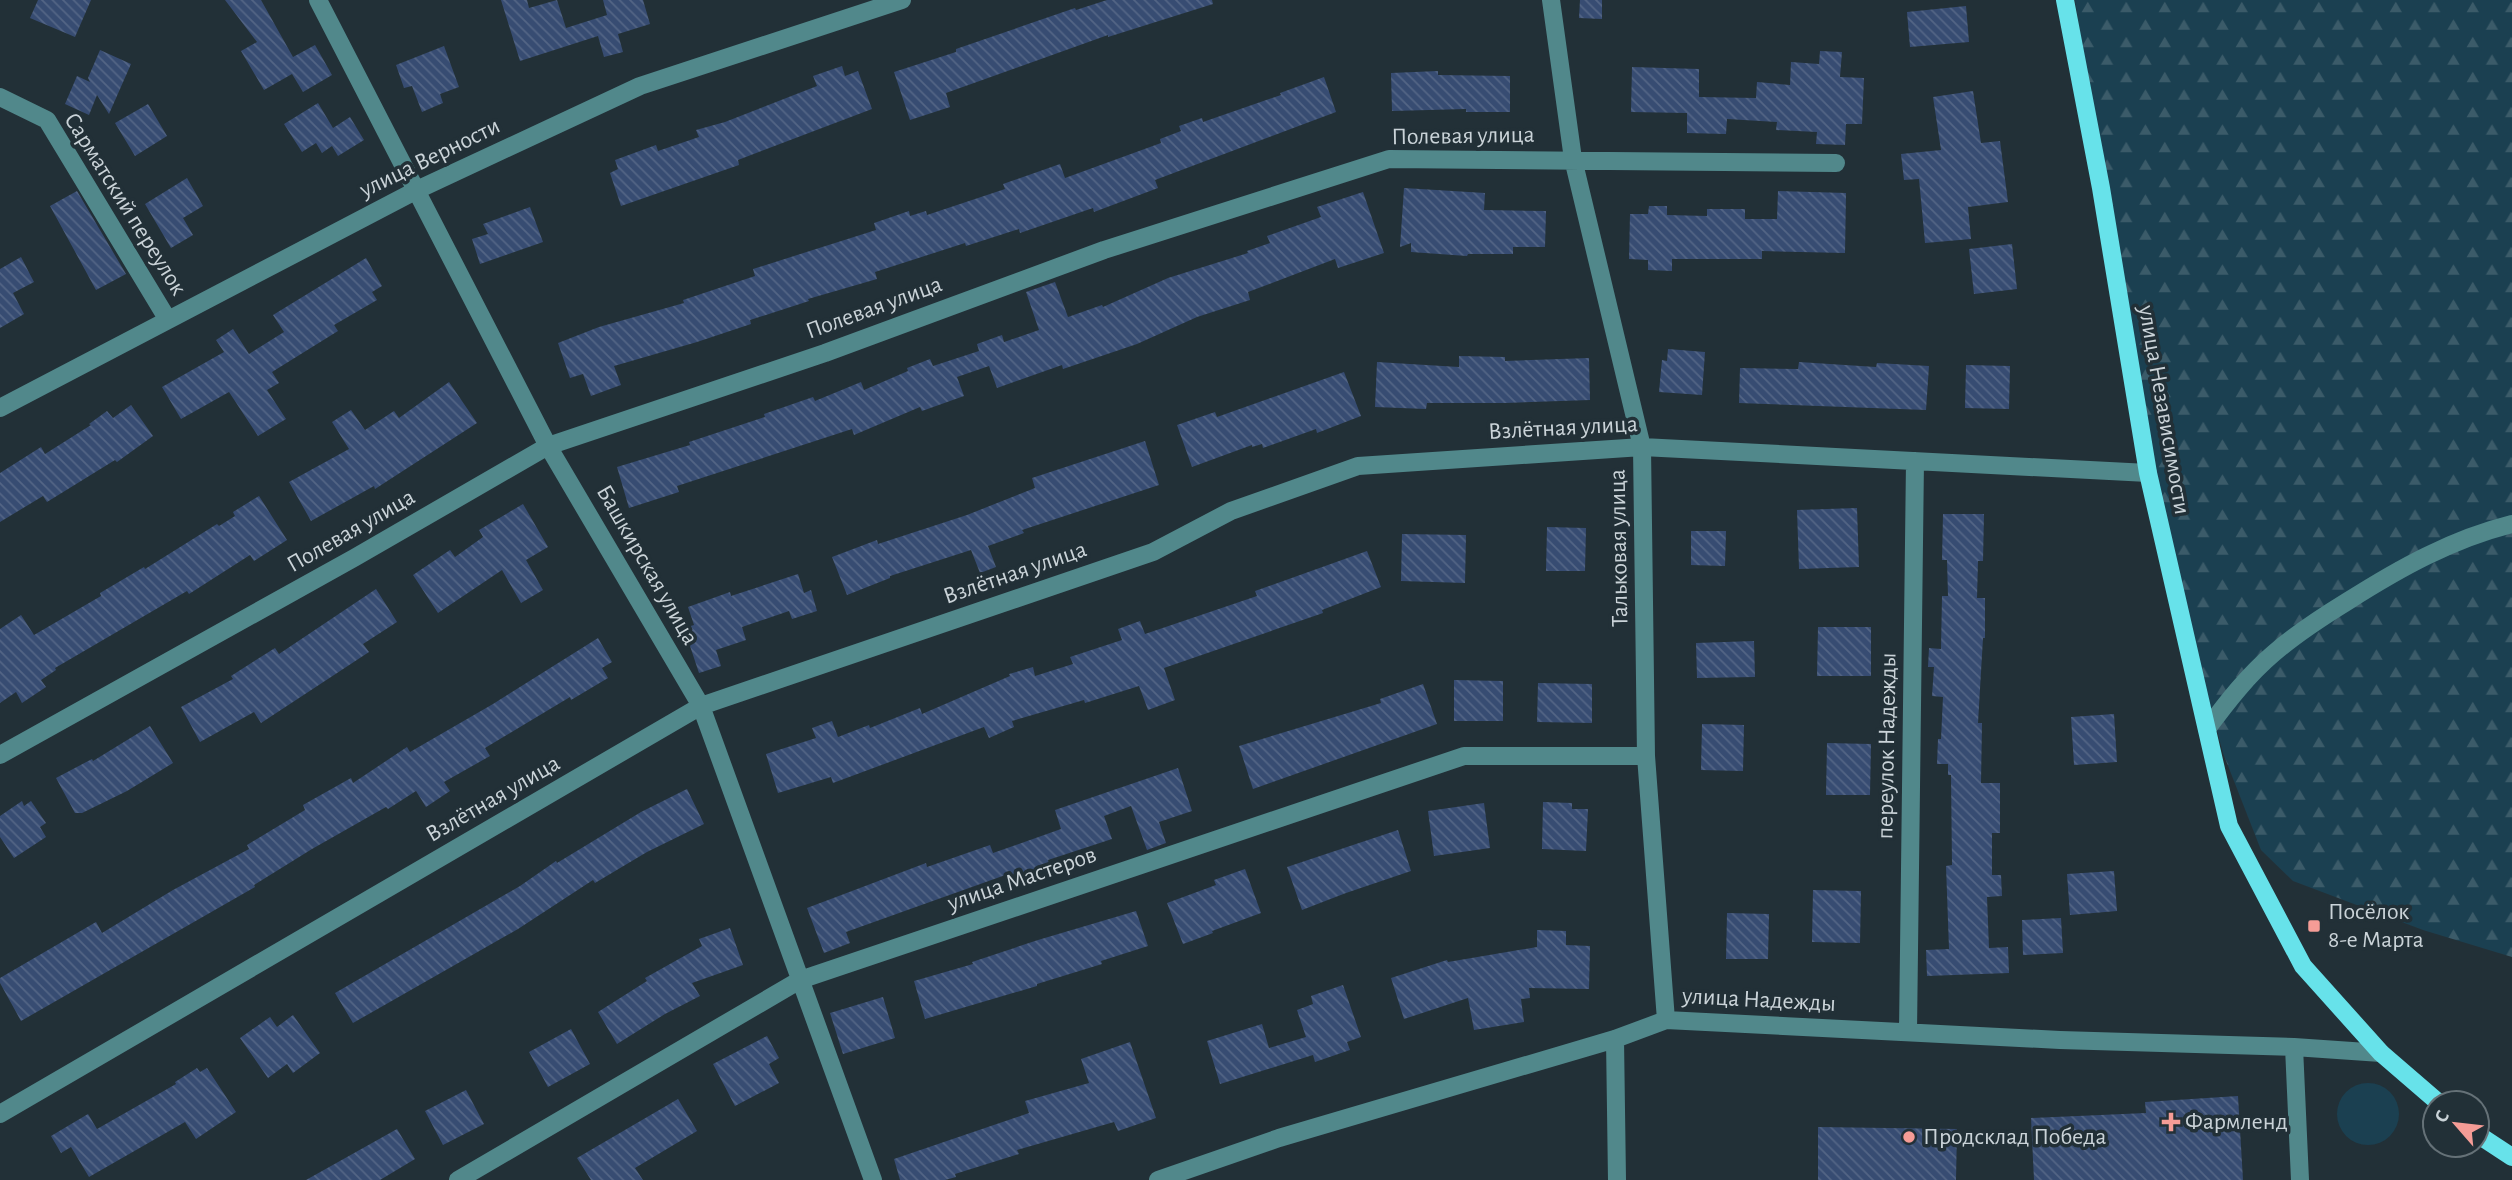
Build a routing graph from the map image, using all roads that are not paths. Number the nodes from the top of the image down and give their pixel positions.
1 (318, 0) edge
2 (902, 0) edge
3 (1551, 0) edge
4 (2065, 0) edge
5 (0, 97) edge
6 (1573, 159) junction
7 (1836, 163) dead end
8 (416, 190) junction
9 (168, 320) junction
10 (0, 408) edge
11 (548, 446) junction
12 (1642, 447) junction
13 (1915, 461) junction
14 (2148, 473) junction
15 (2512, 524) edge
16 (701, 706) junction
17 (2207, 729) junction
18 (0, 755) edge
19 (1646, 756) junction
20 (800, 980) junction
21 (1666, 1020) junction
22 (1908, 1032) junction
23 (1615, 1039) junction
24 (2294, 1046) junction
25 (2381, 1054) junction
26 (2422, 1089) edge
27 (0, 1114) edge
28 (2491, 1143) edge
29 (2512, 1157) edge
30 (458, 1180) edge
31 (873, 1180) edge
32 (1158, 1180) edge
33 (1617, 1180) edge
34 (2300, 1180) edge

1 - 8 street, Башкирская улица
2 - 8 street, улица Верности
3 - 6 street, Тальковая улица
4 - 14 main road, улица Независимости
5 - 9 street, Сарматский переулок
6 - 7 street, Полевая улица
6 - 11 street, Полевая улица
6 - 12 street, Тальковая улица
8 - 9 street, улица Верности
8 - 11 street, Башкирская улица
9 - 10 street, улица Верности
11 - 16 street, Башкирская улица
11 - 18 street, Полевая улица
12 - 13 street, Взлётная улица
12 - 16 street, Взлётная улица
12 - 19 street, Тальковая улица
13 - 14 street, Взлётная улица
13 - 22 street, переулок Надежды
14 - 17 main road, улица Независимости
15 - 17 street
16 - 20 street, Башкирская улица
16 - 27 street, Взлётная улица
17 - 25 main road, улица Независимости
19 - 20 street, улица Мастеров
19 - 21 street, Тальковая улица
20 - 30 street, улица Мастеров
20 - 31 street, Башкирская улица
21 - 22 street, улица Надежды
21 - 23 street, улица Надежды
22 - 24 street, улица Надежды
23 - 32 street, улица Надежды
23 - 33 street
24 - 25 street, улица Надежды
24 - 34 street
25 - 26 main road, улица Независимости
28 - 29 main road

